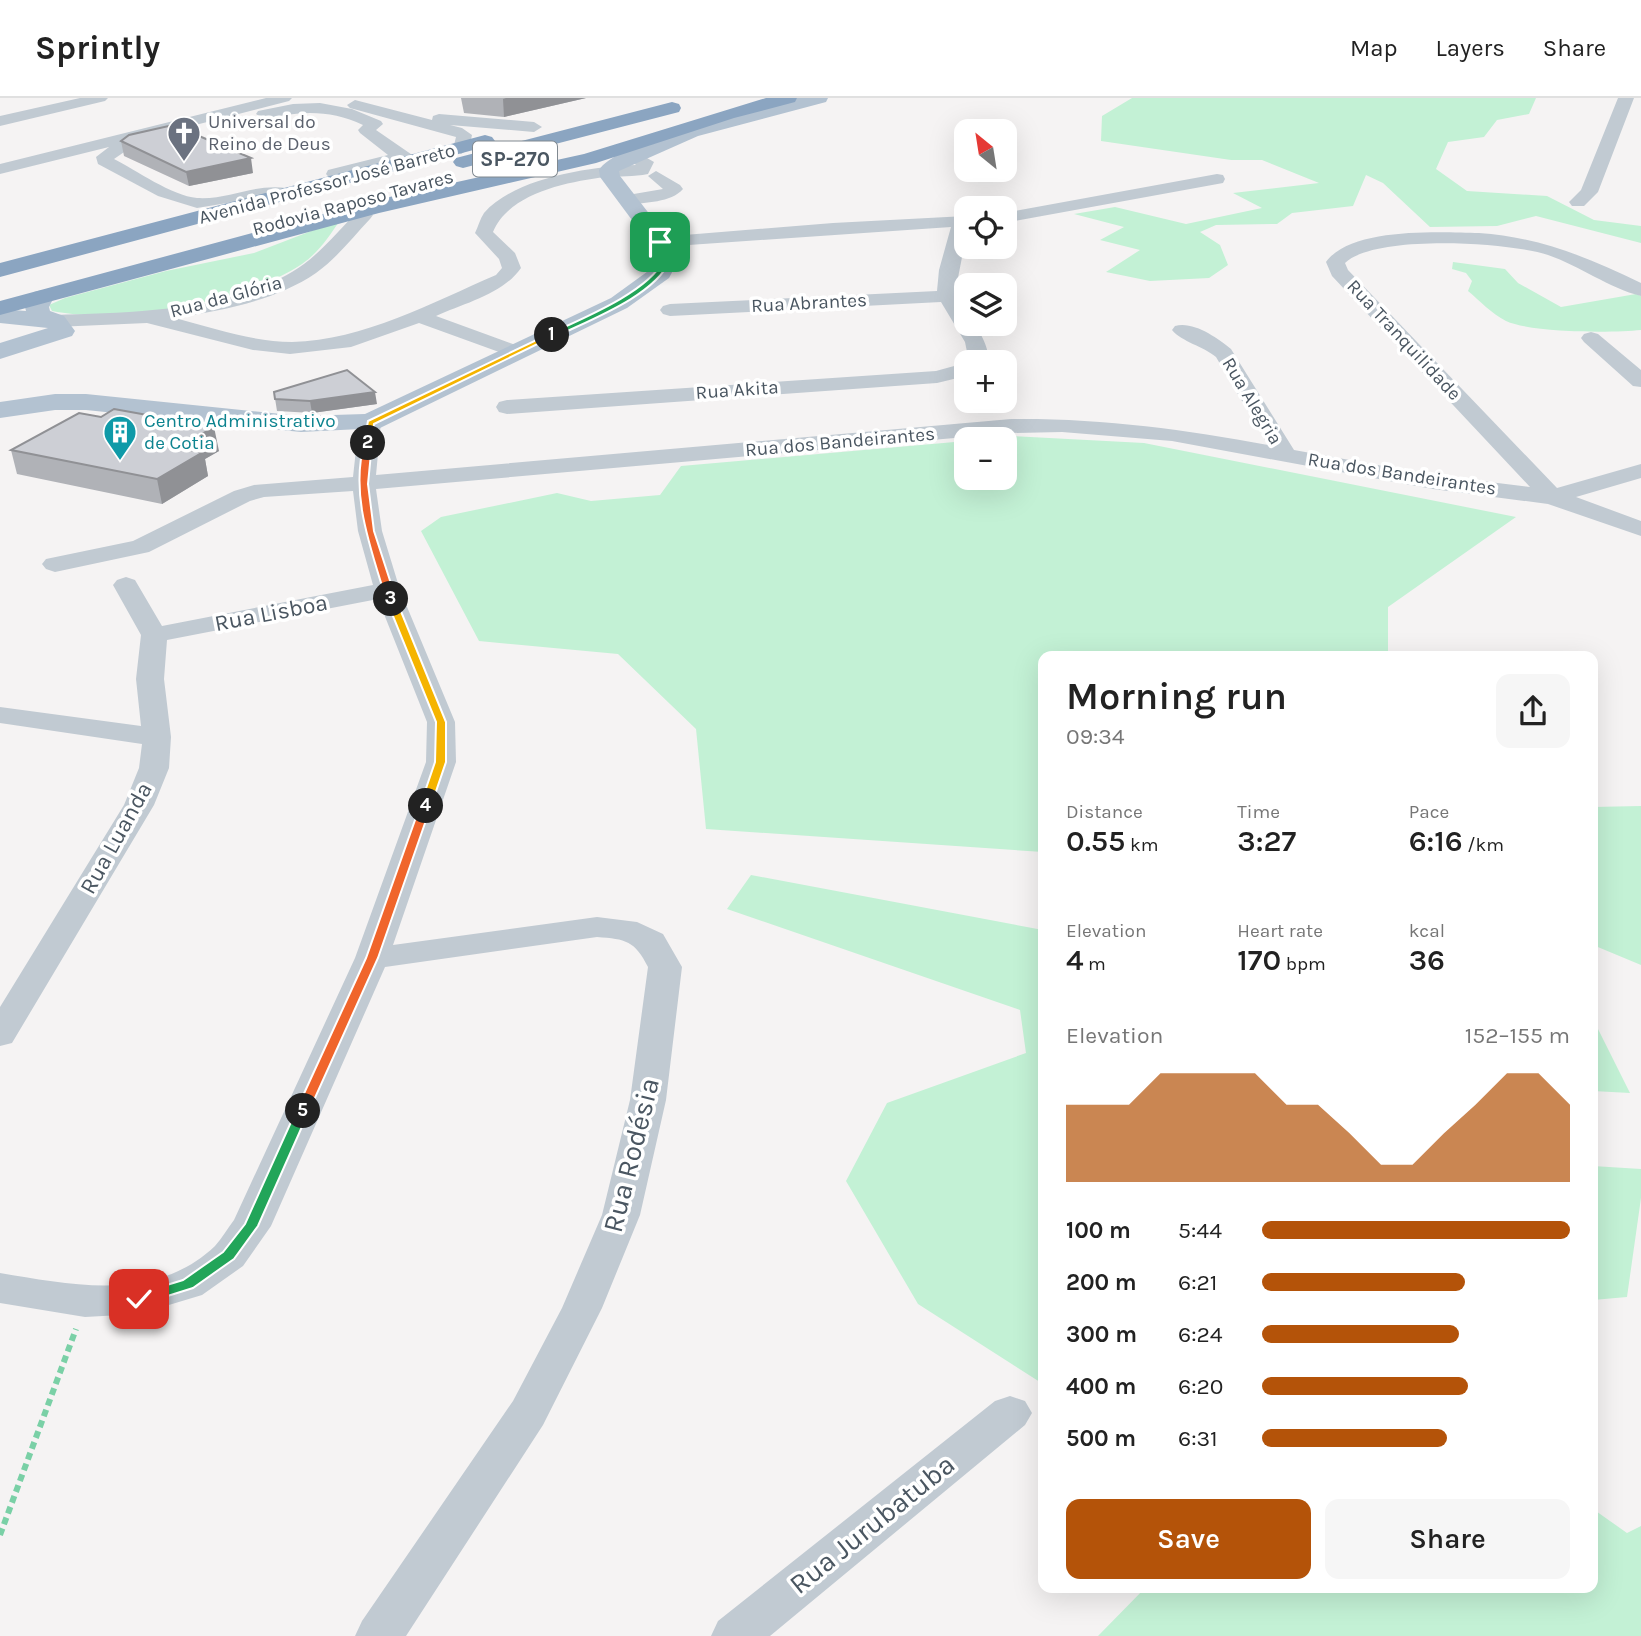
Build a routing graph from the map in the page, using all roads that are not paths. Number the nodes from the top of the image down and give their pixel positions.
1 (100, 98) edge
2 (284, 98) edge
3 (334, 98) edge
4 (653, 98) edge
5 (788, 98) edge
6 (818, 98) edge
7 (1626, 98) edge
8 (741, 100) edge
9 (696, 102) dead end
10 (443, 105) dead end
11 (410, 117) junction
12 (0, 121) edge
13 (534, 127) junction
14 (558, 127) junction
15 (188, 133) edge
16 (511, 134) junction
17 (111, 142) junction
18 (461, 149) junction
19 (628, 152) junction
20 (0, 156) edge
21 (407, 159) junction
22 (22, 163) junction
23 (572, 163) junction
24 (0, 169) edge
25 (609, 170) junction
26 (656, 176) dead end
27 (1217, 179) dead end
28 (628, 200) junction
29 (1578, 202) dead end
30 (288, 207) junction
31 (369, 211) junction
32 (1017, 216) edge
33 (954, 222) edge
34 (660, 242) junction
35 (954, 257) edge
36 (0, 270) edge
37 (0, 282) edge
38 (1641, 290) edge
39 (948, 296) junction
40 (42, 297) junction
41 (0, 299) edge
42 (0, 308) edge
43 (670, 310) dead end
44 (0, 316) edge
45 (419, 316) junction
46 (147, 317) junction
47 (59, 326) junction
48 (1182, 330) dead end
49 (1591, 338) dead end
50 (979, 350) edge
51 (0, 351) edge
52 (517, 352) junction
53 (954, 372) edge
54 (1641, 381) edge
55 (507, 407) dead end
56 (0, 410) edge
57 (370, 422) junction
58 (1285, 454) junction
59 (1641, 471) edge
60 (364, 484) junction
61 (1552, 497) junction
62 (1641, 530) edge
63 (55, 565) dead end
64 (126, 584) dead end
65 (387, 590) junction
66 (154, 635) junction
67 (0, 715) edge
68 (157, 737) junction
69 (372, 958) junction
70 (0, 1035) edge
71 (0, 1288) edge
72 (1010, 1413) dead end
73 (379, 1636) edge
74 (735, 1636) edge

1 - 12 street
2 - 17 street
3 - 11 street
4 - 14 highway, Avenida Professor José Barreto
5 - 19 highway
6 - 19 main road
7 - 29 street
8 - 30 highway, Rodovia Raposo Tavares / SP-270
9 - 30 highway, Rodovia Raposo Tavares / SP-270
10 - 11 street
11 - 13 street
11 - 18 street
13 - 14 highway, Avenida Professor José Barreto
13 - 16 highway, Avenida Professor José Barreto
14 - 19 highway
15 - 21 street
16 - 18 highway, Avenida Professor José Barreto
16 - 23 highway
17 - 22 street
17 - 30 street
18 - 21 highway, Avenida Professor José Barreto
19 - 23 highway
19 - 25 main road
20 - 22 street
21 - 30 highway, Avenida Professor José Barreto
22 - 24 street
23 - 31 highway
25 - 28 main road
25 - 45 street
26 - 28 street
27 - 32 street
28 - 34 main road
30 - 36 highway, Avenida Professor José Barreto
30 - 37 highway, Rodovia Raposo Tavares / SP-270
30 - 41 highway, Rodovia Raposo Tavares / SP-270
31 - 40 highway, Avenida Professor José Barreto
31 - 46 street, Rua da Glória
33 - 34 street
34 - 52 main road
35 - 39 street
38 - 61 street, Rua Tranquilidade
39 - 43 street, Rua Abrantes
39 - 50 street
40 - 42 highway, Avenida Professor José Barreto
40 - 47 main road
44 - 47 main road
45 - 46 street
45 - 52 street
46 - 47 street, Rua da Glória
47 - 51 main road
48 - 58 street, Rua Alegria
49 - 54 street
52 - 57 main road
53 - 55 street, Rua Akita
56 - 57 main road
57 - 60 street
58 - 60 street, Rua dos Bandeirantes
58 - 61 street, Rua dos Bandeirantes
59 - 61 street
60 - 63 street, Rua dos Bandeirantes
60 - 65 street
61 - 62 street, Rua dos Bandeirantes
64 - 66 street
65 - 66 street, Rua Lisboa
65 - 69 street
66 - 68 street, Rua Luanda
67 - 68 street
68 - 70 street, Rua Luanda
69 - 71 street
69 - 73 street, Rua Rodésia
72 - 74 street, Rua Jurubatuba

